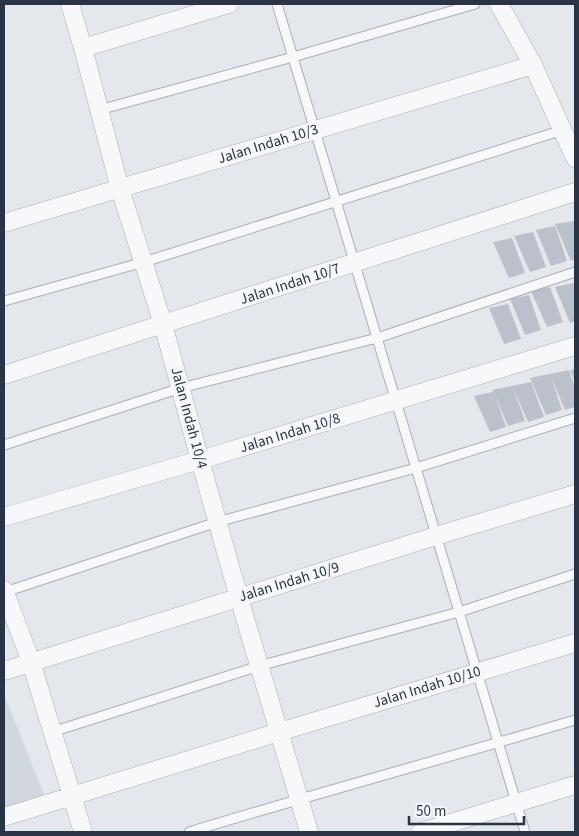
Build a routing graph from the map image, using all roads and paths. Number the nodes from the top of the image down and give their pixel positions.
1 (70, 4) edge
2 (229, 4) edge
3 (277, 4) edge
4 (475, 4) edge
5 (499, 4) edge
6 (83, 48) junction
7 (293, 57) junction
8 (533, 65) junction
9 (99, 110) junction
10 (315, 130) junction
11 (562, 130) junction
12 (575, 158) edge
13 (120, 189) junction
14 (575, 192) edge
15 (336, 202) junction
16 (4, 223) edge
17 (144, 262) junction
18 (355, 263) junction
19 (575, 272) edge
20 (4, 301) edge
21 (163, 324) junction
22 (377, 338) junction
23 (575, 346) edge
24 (4, 375) edge
25 (181, 388) junction
26 (396, 400) junction
27 (575, 418) edge
28 (4, 445) edge
29 (200, 460) junction
30 (416, 468) junction
31 (575, 494) edge
32 (4, 517) edge
33 (217, 522) junction
34 (436, 536) junction
35 (575, 574) edge
36 (4, 591) edge
37 (239, 598) junction
38 (459, 612) junction
39 (575, 643) edge
40 (31, 662) junction
41 (259, 666) junction
42 (4, 671) edge
43 (477, 672) junction
44 (575, 720) edge
45 (52, 732) junction
46 (279, 732) junction
47 (498, 743) junction
48 (575, 785) edge
49 (72, 796) junction
50 (299, 799) junction
51 (516, 803) junction
52 (4, 817) edge
53 (83, 832) edge
54 (189, 832) edge
55 (308, 832) edge
56 (422, 832) edge
57 (525, 832) edge

1 - 6 street, Jalan Indah 10/4
2 - 6 street
3 - 7 lane
4 - 7 lane
5 - 8 street
6 - 9 street, Jalan Indah 10/4
7 - 9 lane
7 - 10 lane
8 - 10 street, Jalan Indah 10/3
8 - 11 street
9 - 13 street, Jalan Indah 10/4
10 - 13 street, Jalan Indah 10/3
10 - 15 lane
11 - 12 street
11 - 15 lane
13 - 16 street, Jalan Indah 10/3
13 - 17 street, Jalan Indah 10/4
14 - 18 street, Jalan Indah 10/7
15 - 17 lane
15 - 18 lane
17 - 20 lane
17 - 21 street, Jalan Indah 10/4
18 - 21 street, Jalan Indah 10/7
18 - 22 lane
19 - 22 lane
21 - 24 street, Jalan Indah 10/7
21 - 25 street, Jalan Indah 10/4
22 - 25 lane
22 - 26 lane
23 - 26 street, Jalan Indah 10/8
25 - 28 lane
25 - 29 street, Jalan Indah 10/4
26 - 29 street, Jalan Indah 10/8
26 - 30 lane
27 - 30 lane
29 - 32 street, Jalan Indah 10/8
29 - 33 street, Jalan Indah 10/4
30 - 33 lane
30 - 34 lane
31 - 34 street, Jalan Indah 10/9
33 - 36 lane
33 - 37 street, Jalan Indah 10/4
34 - 37 street, Jalan Indah 10/9
34 - 38 lane
35 - 38 lane
36 - 40 street
37 - 40 street, Jalan Indah 10/9
37 - 41 street, Jalan Indah 10/4
38 - 41 lane
38 - 43 lane
39 - 43 street, Jalan Indah 10/10
40 - 42 street, Jalan Indah 10/9
40 - 45 street
41 - 45 lane
41 - 46 street, Jalan Indah 10/4
43 - 46 street, Jalan Indah 10/10
43 - 47 lane
44 - 47 lane
45 - 49 street
46 - 49 street, Jalan Indah 10/10
46 - 50 street, Jalan Indah 10/4
47 - 50 lane
47 - 51 lane
48 - 51 street
49 - 52 street, Jalan Indah 10/10
49 - 53 street
50 - 54 lane
50 - 55 street, Jalan Indah 10/4
51 - 56 street
51 - 57 lane

